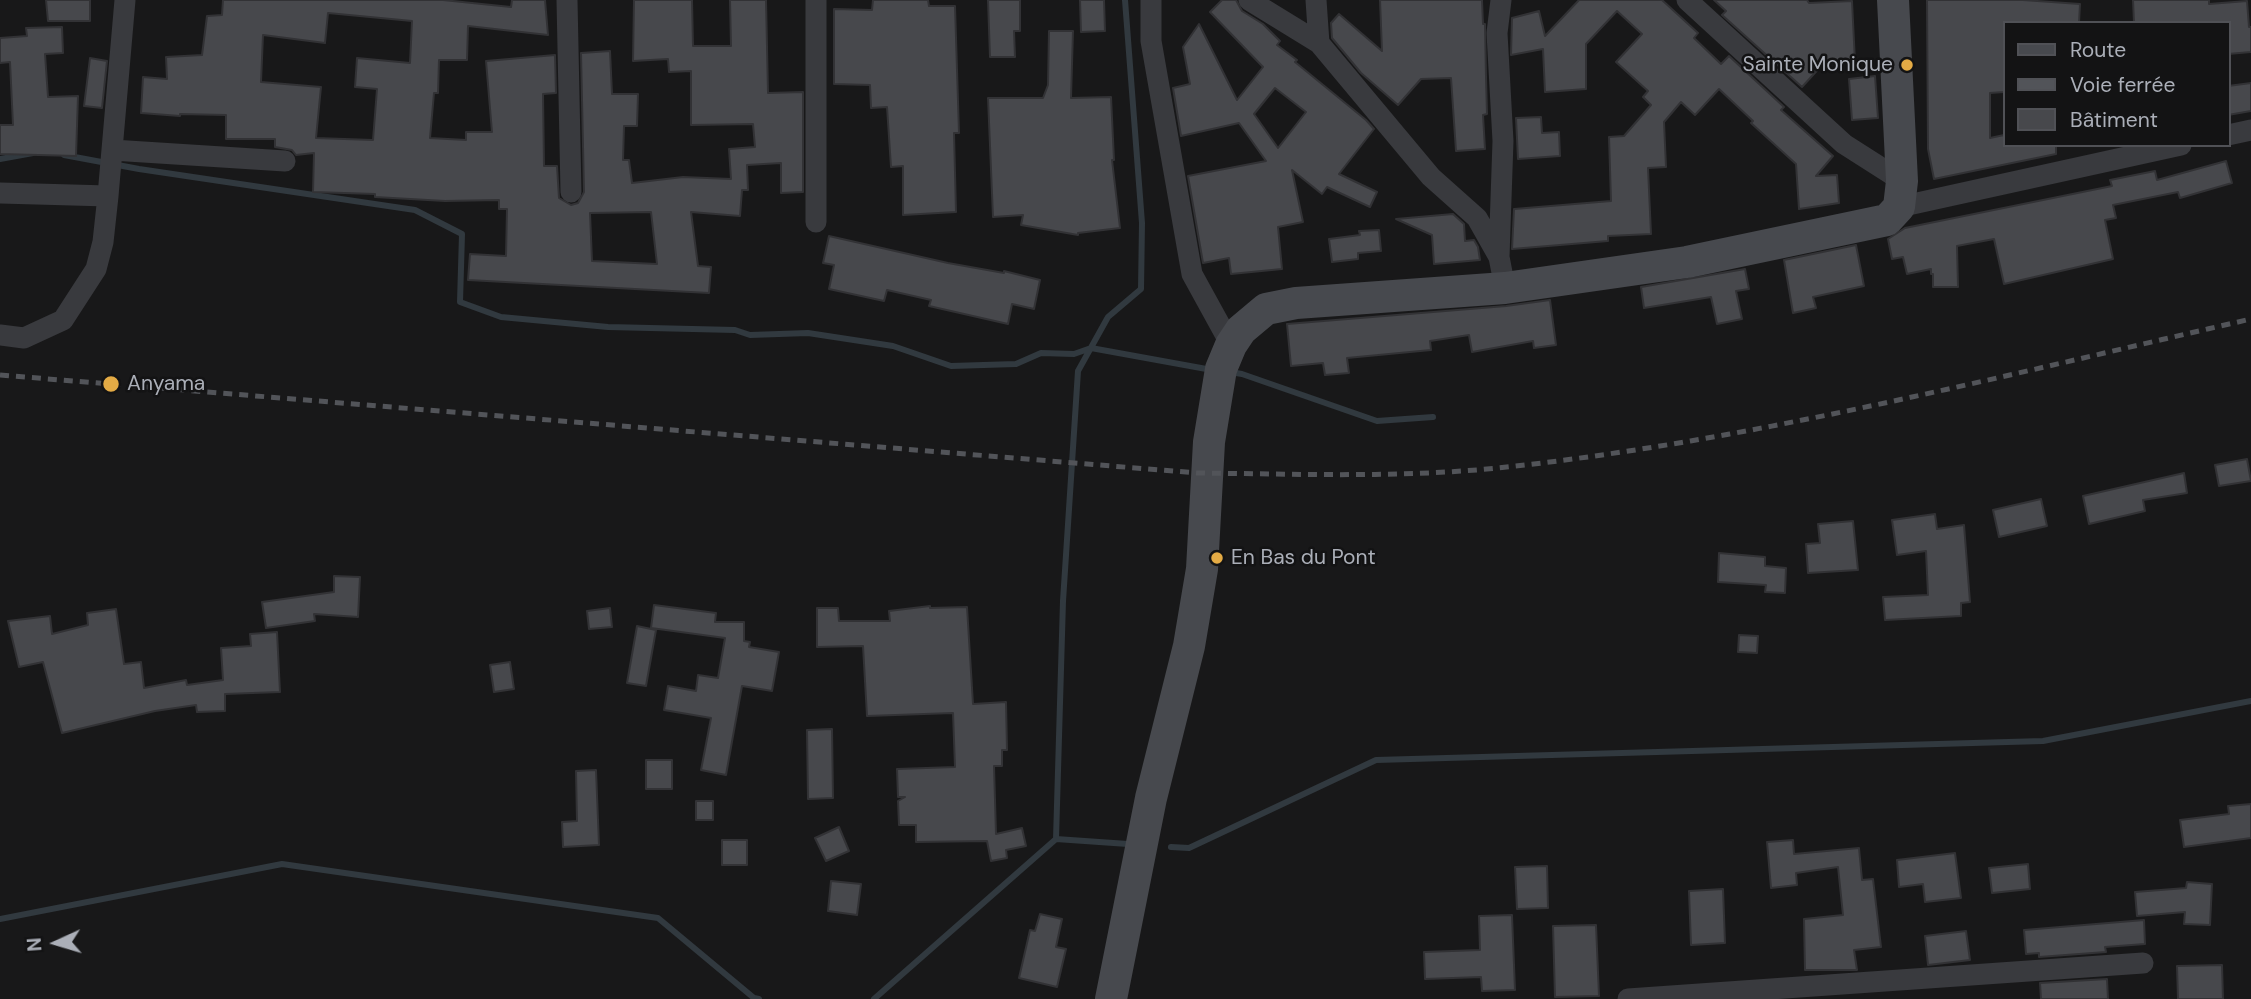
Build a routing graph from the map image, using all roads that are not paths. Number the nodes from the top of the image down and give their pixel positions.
1 (125, 0) edge
2 (567, 0) edge
3 (816, 0) edge
4 (1152, 0) edge
5 (1248, 0) edge
6 (1316, 0) edge
7 (1501, 0) edge
8 (1686, 0) edge
9 (1893, 0) edge
10 (1319, 43) junction
11 (2251, 130) edge
12 (2230, 135) edge
13 (2170, 147) edge
14 (112, 150) junction
15 (285, 161) dead end
16 (571, 192) dead end
17 (0, 193) edge
18 (1901, 194) junction
19 (108, 196) junction
20 (816, 222) dead end
21 (1502, 273) junction
22 (0, 335) edge
23 (1231, 345) junction
24 (2143, 963) dead end
25 (1111, 999) edge
26 (1628, 999) edge

1 - 14 street
2 - 16 street
3 - 20 street
4 - 23 street
5 - 10 street
6 - 10 street
7 - 21 street
8 - 18 street
9 - 18 street
10 - 21 street
11 - 12 street
13 - 18 street
14 - 15 street
14 - 19 street
17 - 19 street
18 - 21 street
19 - 22 street
21 - 23 street
23 - 25 street
24 - 26 street

